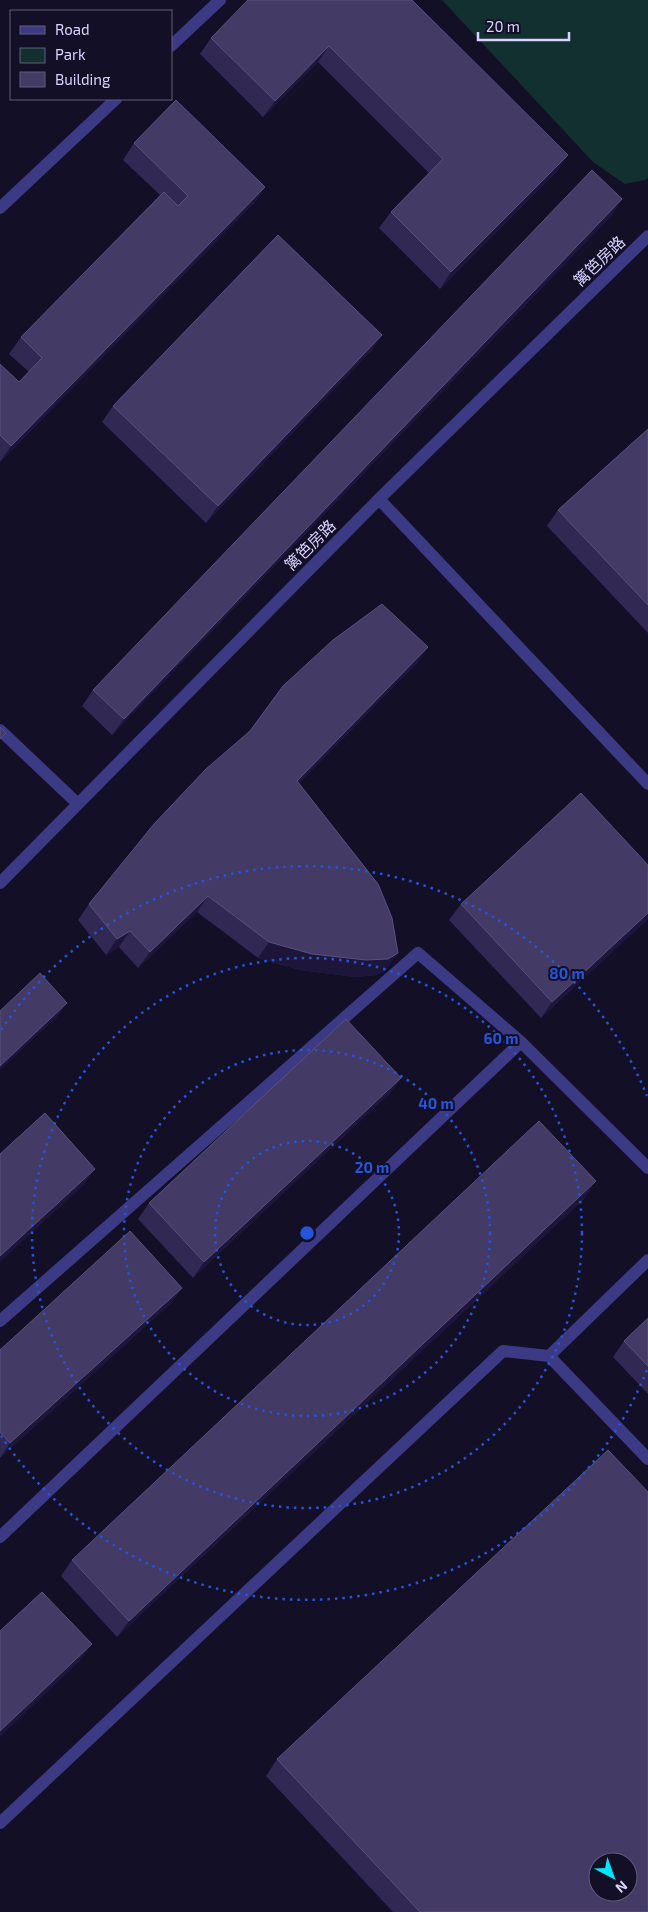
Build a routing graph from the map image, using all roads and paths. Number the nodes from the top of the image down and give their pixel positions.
1 (220, 0) edge
2 (172, 45) edge
3 (115, 100) edge
4 (0, 208) edge
5 (648, 236) edge
6 (379, 499) junction
7 (0, 730) edge
8 (648, 784) edge
9 (78, 804) junction
10 (0, 883) edge
11 (521, 1042) junction
12 (648, 1168) edge
13 (648, 1260) edge
14 (0, 1321) edge
15 (549, 1356) junction
16 (648, 1459) edge
17 (0, 1537) edge
18 (0, 1823) edge

1 - 2 street
3 - 4 street
5 - 6 street, 篱笆房路
6 - 8 street
6 - 9 street, 篱笆房路
7 - 9 street
9 - 10 street, 篱笆房路
11 - 12 street
11 - 14 street
11 - 17 street
13 - 15 street
15 - 16 street
15 - 18 street

